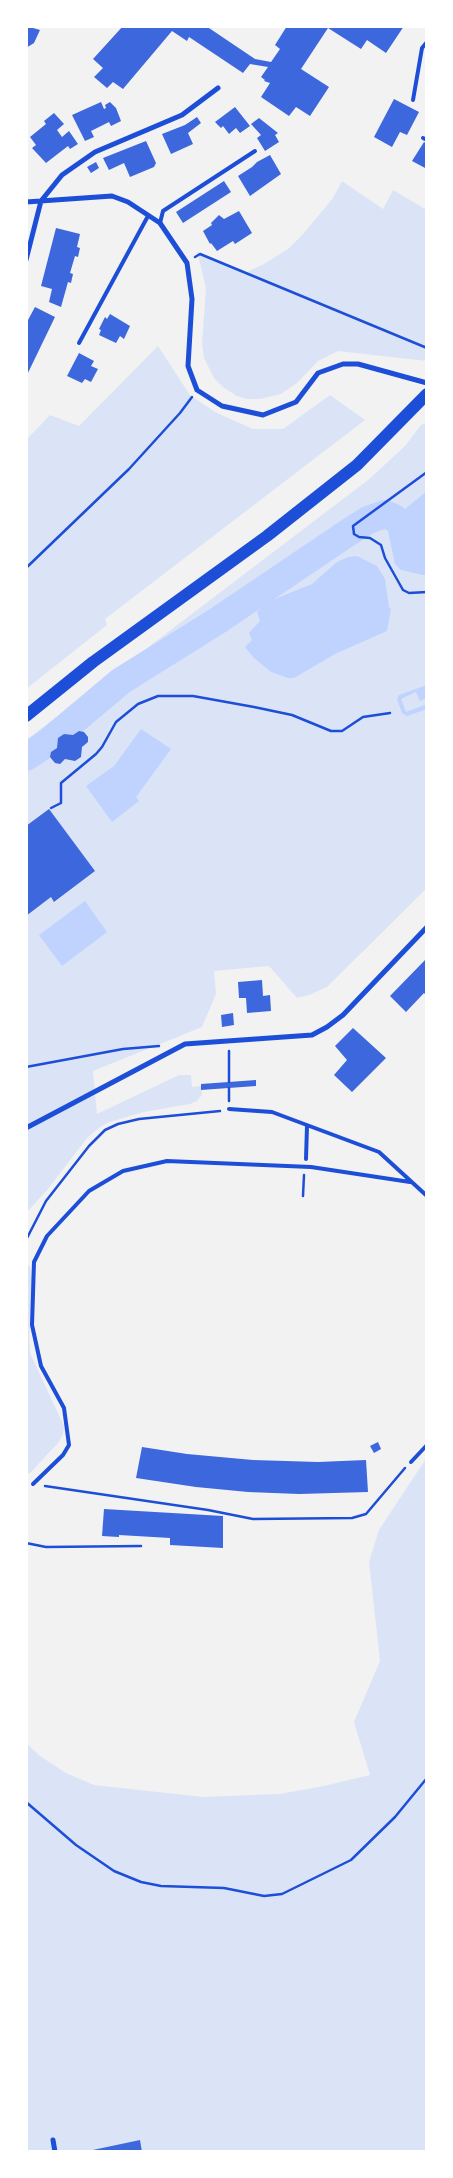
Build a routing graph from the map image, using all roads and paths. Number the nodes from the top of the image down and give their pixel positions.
1 (427, 42) edge
2 (218, 88) dead end
3 (413, 100) dead end
4 (255, 151) dead end
5 (42, 201) junction
6 (26, 202) edge
7 (148, 216) junction
8 (160, 223) junction
9 (26, 260) edge
10 (187, 261) junction
11 (79, 343) dead end
12 (427, 348) edge
13 (427, 383) edge
14 (197, 390) junction
15 (427, 394) edge
16 (427, 472) edge
17 (26, 568) edge
18 (427, 592) edge
19 (390, 714) dead end
20 (26, 716) edge
21 (50, 808) dead end
22 (427, 927) edge
23 (229, 1042) junction
24 (162, 1046) dead end
25 (26, 1067) edge
26 (229, 1082) dead end
27 (229, 1088) dead end
28 (229, 1110) junction
29 (308, 1126) junction
30 (26, 1128) edge
31 (306, 1159) dead end
32 (304, 1172) dead end
33 (410, 1182) junction
34 (303, 1196) dead end
35 (427, 1196) edge
36 (26, 1240) edge
37 (427, 1445) edge
38 (411, 1462) joint
39 (33, 1484) joint
40 (26, 1543) edge
41 (142, 1546) dead end
42 (427, 1778) edge
43 (26, 1802) edge
44 (53, 2140) dead end
45 (55, 2152) edge

1 - 3 lane
2 - 5 street
4 - 8 lane
5 - 6 street
5 - 7 street
5 - 9 street
7 - 8 street
7 - 11 lane
8 - 10 street
10 - 12 path
10 - 14 street
13 - 14 street
14 - 17 path
15 - 20 main road
16 - 18 path
19 - 21 path
22 - 23 street
23 - 26 path
23 - 30 street
24 - 25 path
27 - 28 path
28 - 29 lane
28 - 36 path
29 - 31 lane
29 - 33 lane
32 - 34 path
33 - 35 lane
33 - 39 lane
37 - 38 lane
38 - 39 path
40 - 41 path
42 - 43 path
44 - 45 street

